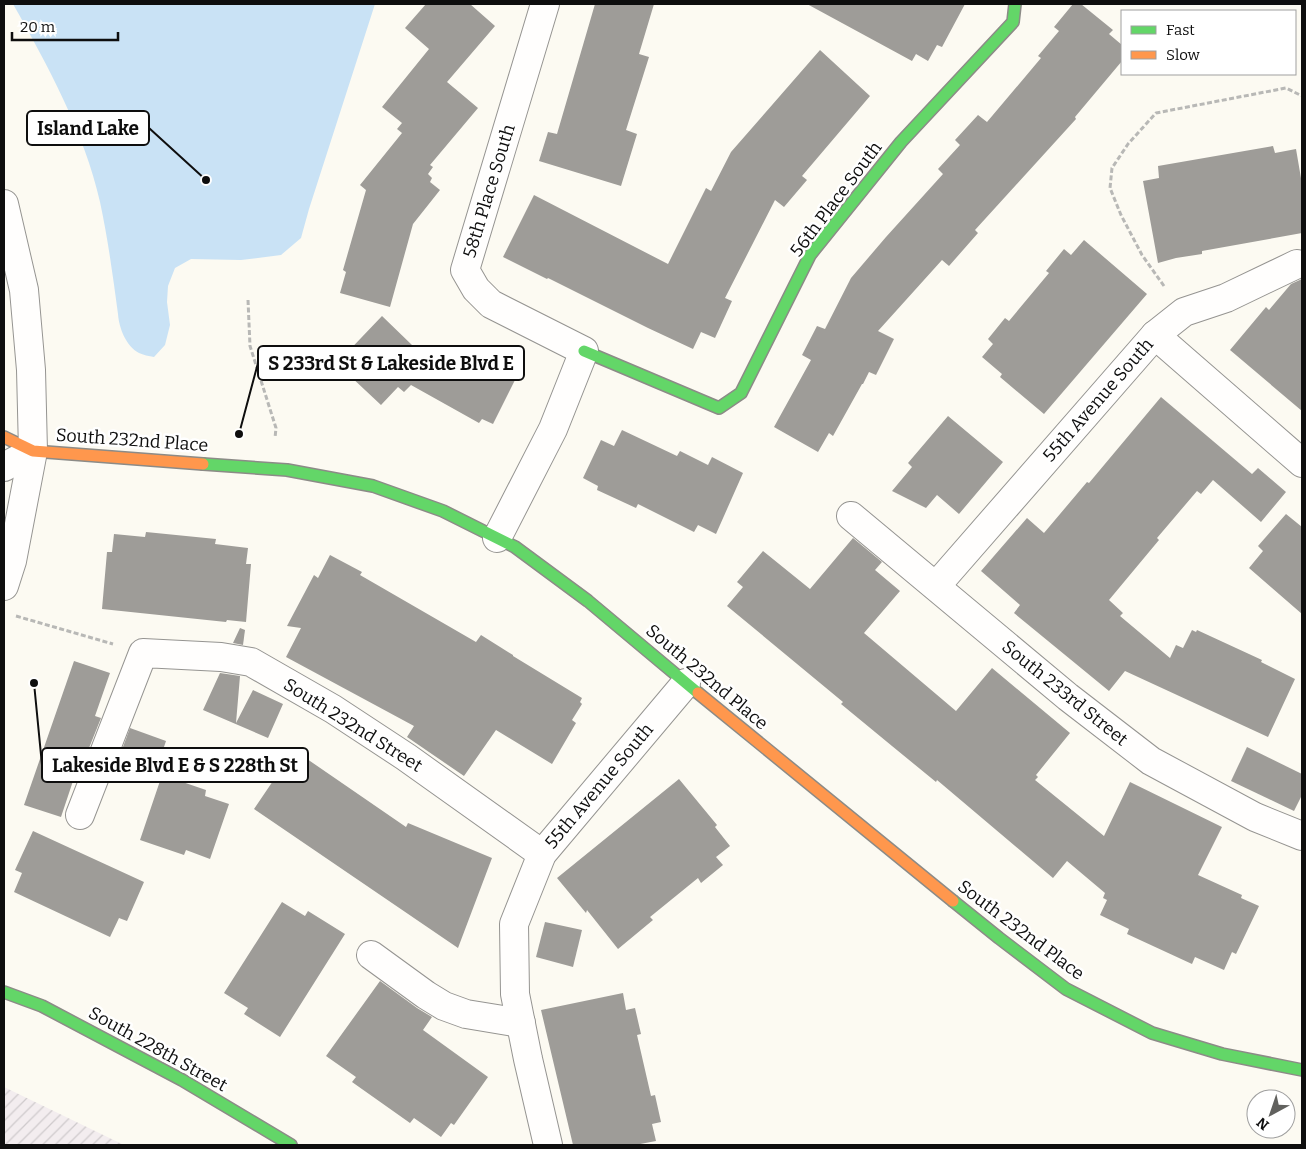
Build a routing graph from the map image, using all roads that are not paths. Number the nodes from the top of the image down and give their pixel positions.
1 (545, 4) edge
2 (1015, 4) edge
3 (4, 204) edge
4 (1297, 264) dead end
5 (1155, 335) junction
6 (584, 351) junction
7 (4, 436) edge
8 (33, 451) junction
9 (1302, 463) edge
10 (4, 467) edge
11 (851, 516) dead end
12 (497, 538) junction
13 (4, 586) edge
14 (936, 586) junction
15 (686, 683) junction
16 (80, 815) dead end
17 (1302, 836) edge
18 (542, 854) junction
19 (372, 955) dead end
20 (4, 992) edge
21 (521, 1023) junction
22 (1302, 1070) edge
23 (291, 1145) edge
24 (548, 1145) edge

1 - 6 street, 58th Place South
2 - 6 street, 56th Place South
3 - 8 street
4 - 5 street, 55th Avenue South
5 - 9 street
5 - 14 street, 55th Avenue South
6 - 12 street
7 - 8 street
8 - 10 street
8 - 12 street, South 232nd Place
8 - 13 street
11 - 14 street, South 233rd Street
12 - 15 street, South 232nd Place
14 - 17 street, South 233rd Street
15 - 18 street, 55th Avenue South
15 - 22 street, South 232nd Place
16 - 18 street, South 232nd Street
18 - 21 street, 55th Avenue South
19 - 21 street
20 - 23 street, South 228th Street
21 - 24 street

